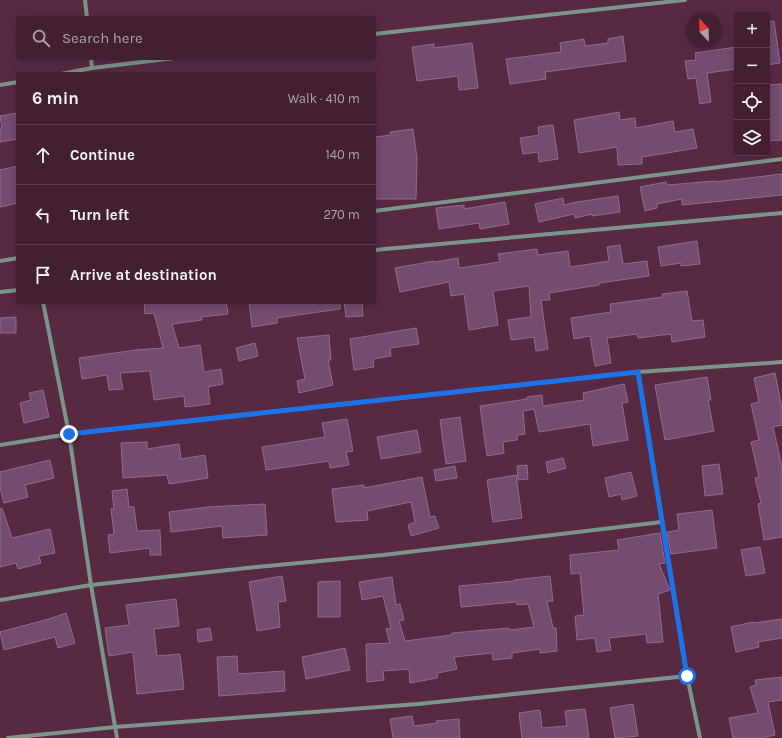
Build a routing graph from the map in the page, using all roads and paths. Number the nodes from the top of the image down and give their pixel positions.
1 (85, 0) edge
2 (685, 0) edge
3 (87, 16) edge
4 (376, 34) edge
5 (91, 60) edge
6 (158, 60) edge
7 (92, 68) junction
8 (71, 72) edge
9 (16, 82) edge
10 (0, 85) edge
11 (782, 159) edge
12 (376, 211) edge
13 (782, 213) edge
14 (376, 250) edge
15 (16, 258) edge
16 (0, 261) edge
17 (16, 290) edge
18 (0, 292) edge
19 (43, 304) edge
20 (782, 362) edge
21 (638, 372) junction
22 (69, 434) junction
23 (0, 445) edge
24 (662, 522) junction
25 (91, 585) junction
26 (0, 600) edge
27 (687, 676) junction
28 (115, 727) junction
29 (8, 738) edge
30 (117, 738) edge
31 (700, 738) edge

1 - 3 street
2 - 4 street
5 - 7 street
6 - 7 street
7 - 8 street
9 - 10 street
11 - 12 street
13 - 14 street
15 - 16 street
17 - 18 street
19 - 22 street
20 - 21 street
21 - 22 street
21 - 24 street
22 - 23 street
22 - 25 street
24 - 25 street
24 - 27 street
25 - 26 street
25 - 28 street
27 - 28 street
27 - 31 street
28 - 29 street
28 - 30 street

